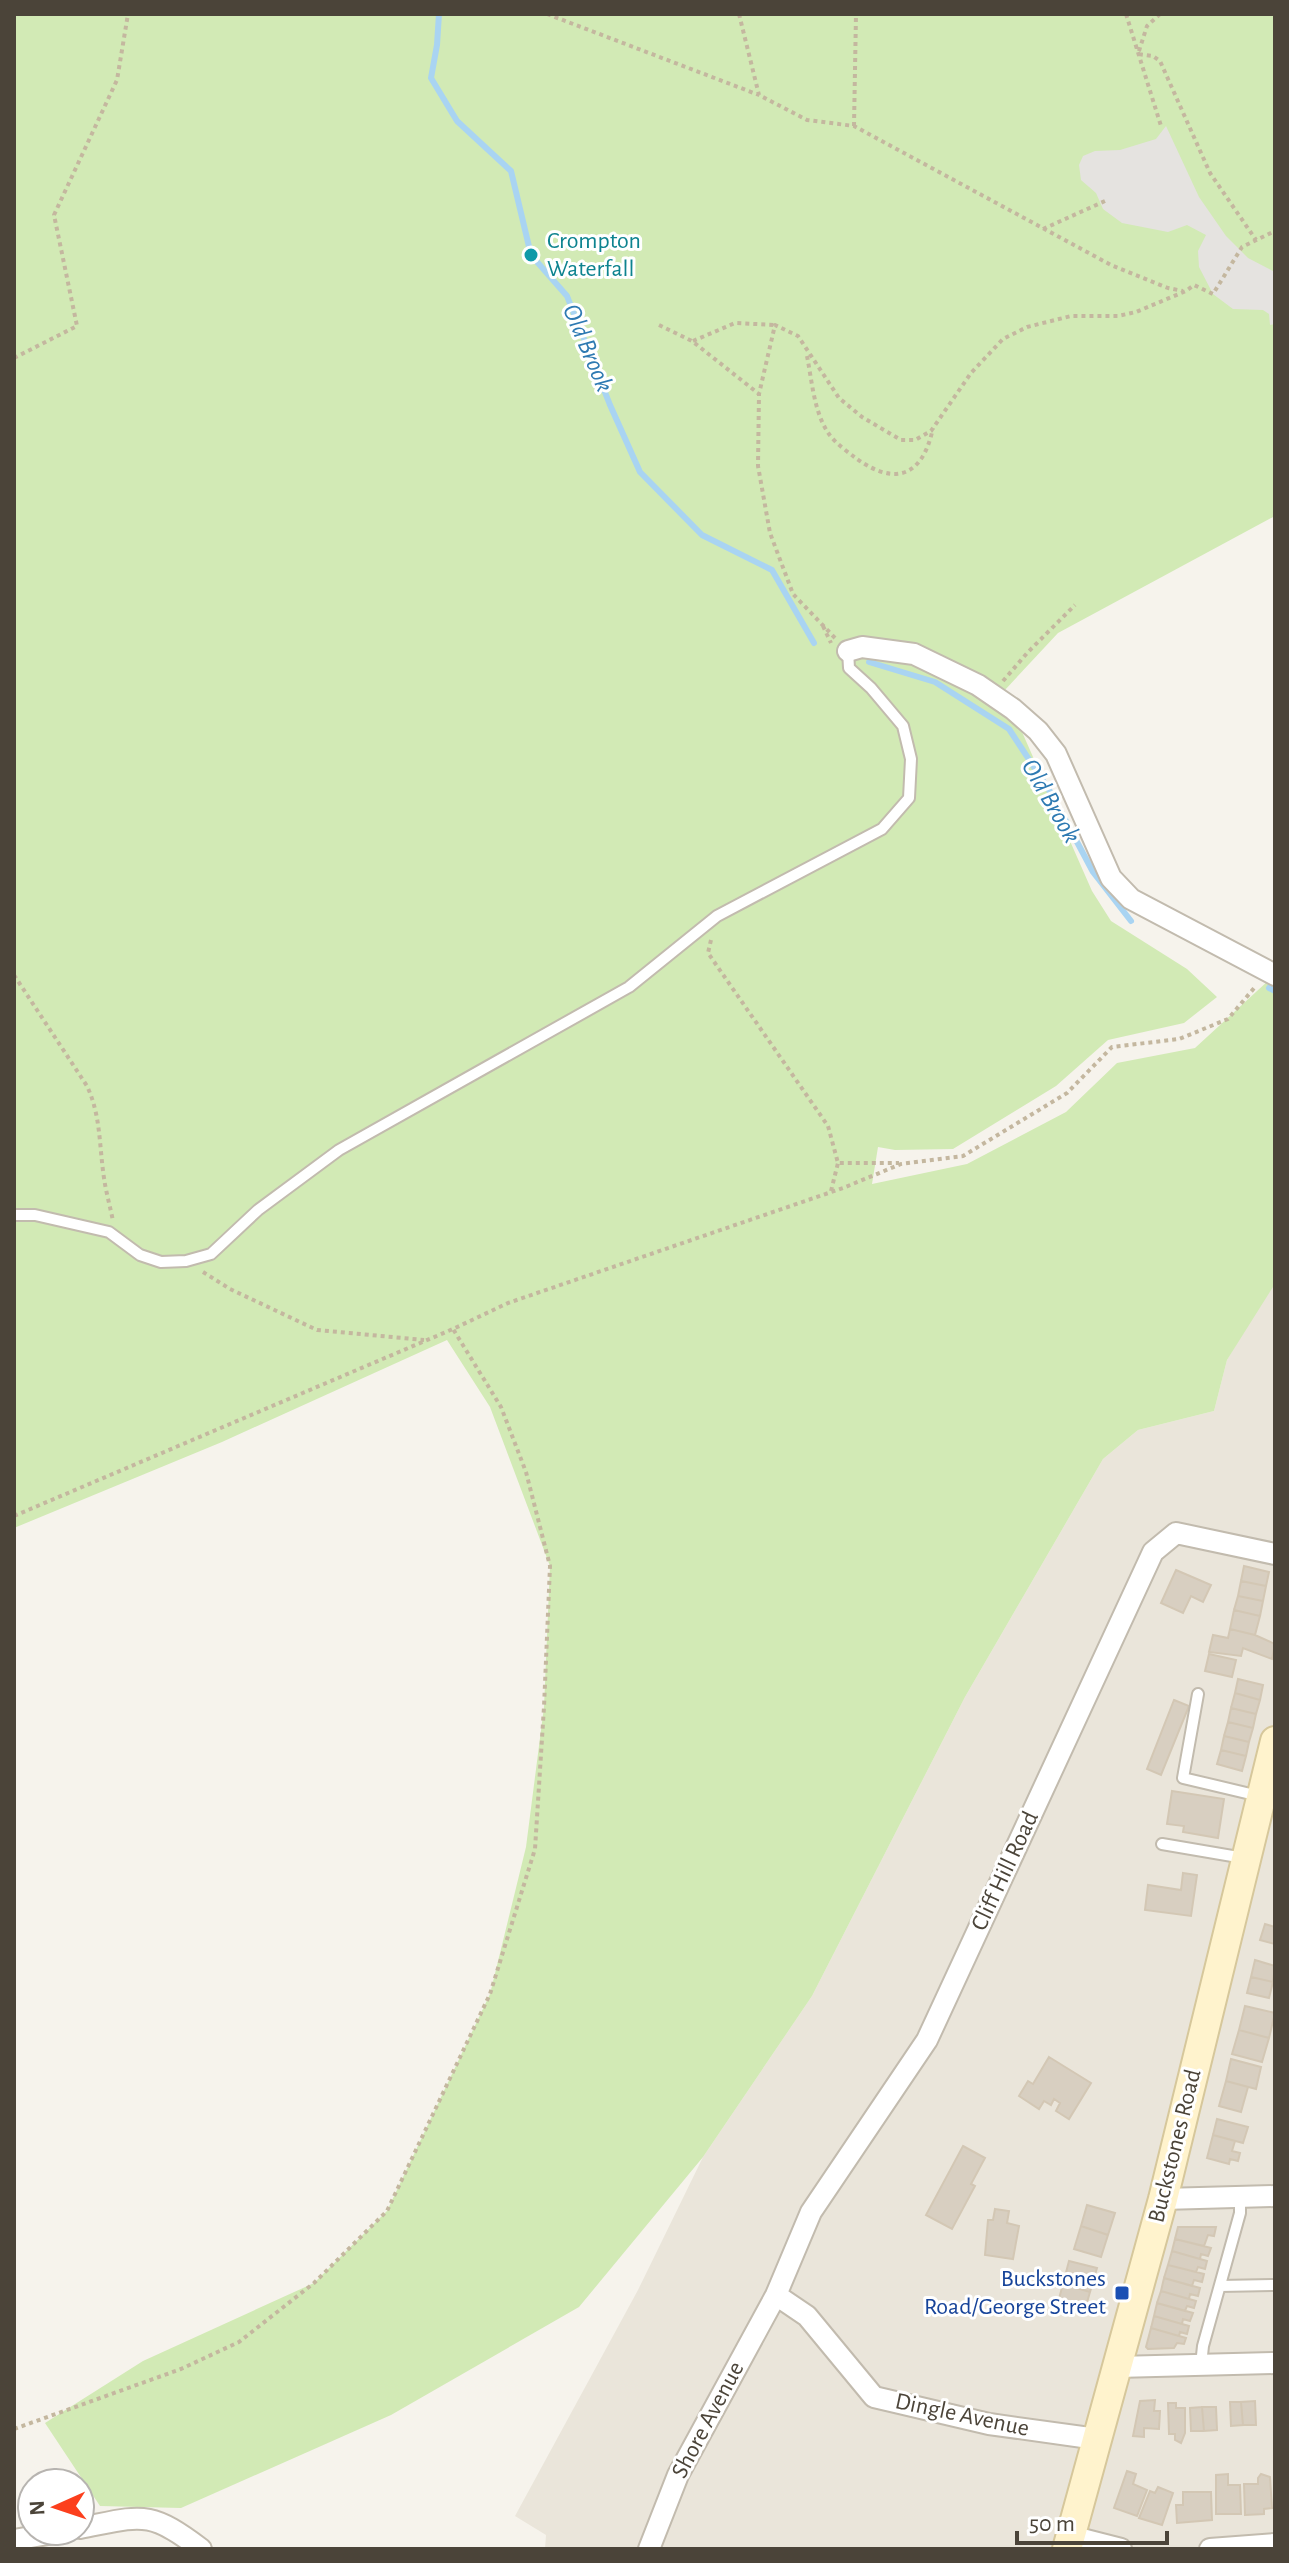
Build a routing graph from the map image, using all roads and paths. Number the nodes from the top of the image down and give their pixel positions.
1 (128, 14) edge
2 (547, 14) edge
3 (739, 14) edge
4 (856, 14) edge
5 (1126, 14) edge
6 (1160, 14) edge
7 (1138, 54) junction
8 (759, 95) junction
9 (854, 126) junction
10 (1161, 126) dead end
11 (1105, 201) dead end
12 (1043, 229) junction
13 (1275, 231) edge
14 (1256, 240) junction
15 (1186, 291) junction
16 (659, 325) dead end
17 (775, 325) junction
18 (692, 341) junction
19 (806, 350) junction
20 (14, 358) edge
21 (759, 394) junction
22 (933, 427) junction
23 (1075, 605) dead end
24 (848, 651) junction
25 (1004, 681) dead end
26 (717, 916) junction
27 (1271, 974) edge
28 (14, 975) edge
29 (838, 1163) junction
30 (901, 1164) junction
31 (831, 1192) junction
32 (14, 1215) edge
33 (112, 1235) junction
34 (186, 1261) junction
35 (453, 1329) junction
36 (427, 1340) junction
37 (14, 1516) edge
38 (1275, 1554) edge
39 (1198, 1694) dead end
40 (1275, 1741) edge
41 (1261, 1796) junction
42 (1162, 1844) dead end
43 (1245, 1858) junction
44 (1275, 2196) edge
45 (1240, 2197) junction
46 (1163, 2199) junction
47 (1275, 2285) edge
48 (1220, 2286) junction
49 (776, 2295) junction
50 (1275, 2363) edge
51 (1201, 2365) junction
52 (1117, 2367) junction
53 (14, 2429) edge
54 (1097, 2439) junction
55 (96, 2525) edge
56 (1068, 2543) edge
57 (1275, 2544) edge
58 (201, 2549) edge
59 (649, 2549) edge
60 (1121, 2549) edge
61 (1210, 2549) edge

1 - 20 path
2 - 8 path
3 - 8 path
4 - 9 path
5 - 7 path
6 - 7 path
7 - 10 path
7 - 14 path
8 - 9 path
9 - 12 path
11 - 12 path
12 - 15 path
13 - 14 path
14 - 15 path
15 - 22 path
16 - 18 path
17 - 18 path
17 - 19 path
17 - 21 path
18 - 21 path
19 - 22 path
19 - 22 path
21 - 24 path
23 - 25 path
24 - 26 lane
24 - 27 street
26 - 29 path
26 - 34 lane
27 - 30 path
28 - 33 path
29 - 30 path
29 - 31 path
30 - 31 path
31 - 35 path
32 - 33 lane
33 - 34 lane
34 - 36 path
35 - 36 path
35 - 53 path
36 - 37 path
38 - 49 street, Cliff Hill Road
39 - 41 lane
40 - 41 main road, Buckstones Road
41 - 43 main road, Buckstones Road
42 - 43 lane
43 - 46 main road, Buckstones Road
44 - 45 street
45 - 46 street
45 - 48 lane
46 - 52 main road, Buckstones Road
47 - 48 lane
48 - 51 lane
49 - 54 street, Dingle Avenue
49 - 59 street, Shore Avenue
50 - 51 street
51 - 52 street
52 - 54 main road, Buckstones Road
54 - 56 main road, Buckstones Road
55 - 58 street
56 - 60 street
57 - 61 street

